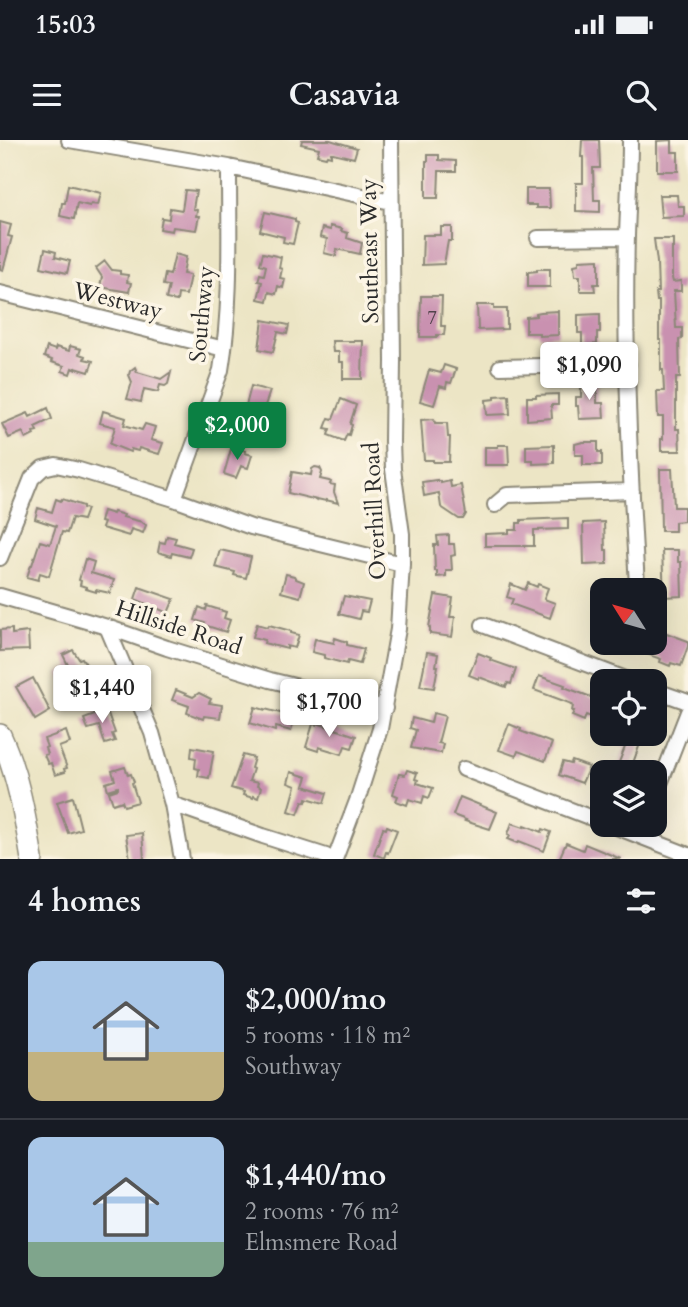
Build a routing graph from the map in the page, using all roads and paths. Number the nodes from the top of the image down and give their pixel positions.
1 (69, 140) edge
2 (391, 140) edge
3 (629, 140) edge
4 (229, 167) junction
5 (391, 202) junction
6 (627, 237) junction
7 (538, 238) dead end
8 (0, 293) edge
9 (224, 349) junction
10 (393, 361) joint
11 (628, 364) junction
12 (500, 366) dead end
13 (632, 491) junction
14 (174, 499) junction
15 (495, 505) dead end
16 (0, 558) edge
17 (402, 564) junction
18 (637, 578) edge
19 (0, 596) edge
20 (483, 625) dead end
21 (107, 627) junction
22 (599, 669) edge
23 (667, 695) edge
24 (688, 702) edge
25 (385, 708) junction
26 (688, 712) edge
27 (0, 735) edge
28 (667, 766) edge
29 (464, 769) dead end
30 (172, 804) junction
31 (590, 817) edge
32 (656, 837) edge
33 (688, 855) edge
34 (32, 859) edge
35 (182, 859) edge
36 (329, 859) edge
37 (335, 859) edge

1 - 4 street
2 - 5 street, Southeast Way
3 - 6 street
4 - 5 street
4 - 9 street, Southway
5 - 10 street, Southeast Way
6 - 7 street
6 - 11 street
8 - 9 street, Westway
9 - 14 street, Southway
10 - 17 street, Overhill Road
11 - 12 street
11 - 13 street
13 - 15 street
13 - 18 street
14 - 16 street
14 - 17 street
17 - 25 street, Overhill Road
19 - 21 street, Hillside Road
20 - 22 street
21 - 25 street, Hillside Road
21 - 30 street
23 - 24 street
25 - 37 street, Overhill Road
26 - 28 street
27 - 34 main road
29 - 31 street
30 - 35 street
30 - 36 street
32 - 33 street

